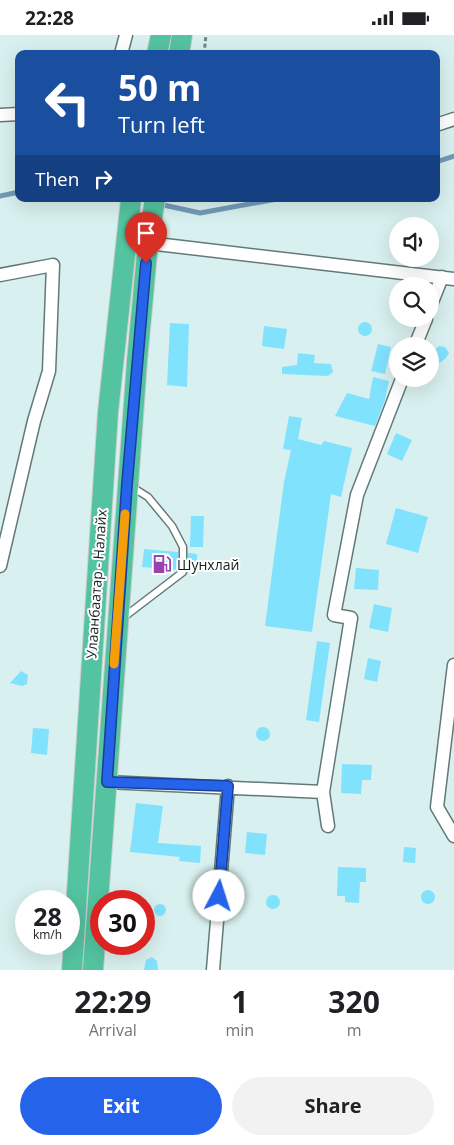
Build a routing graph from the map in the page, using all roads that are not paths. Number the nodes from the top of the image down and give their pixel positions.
1 (126, 35) edge
2 (161, 35) edge
3 (182, 35) edge
4 (122, 50) edge
5 (158, 50) edge
6 (179, 50) edge
7 (15, 114) edge
8 (0, 115) edge
9 (454, 119) edge
10 (440, 124) edge
11 (130, 207) edge
12 (153, 208) edge
13 (148, 243) junction
14 (0, 275) edge
15 (448, 278) edge
16 (439, 292) edge
17 (399, 387) edge
18 (127, 484) junction
19 (0, 566) edge
20 (117, 623) junction
21 (454, 665) edge
22 (107, 782) junction
23 (228, 786) junction
24 (322, 792) junction
25 (328, 826) dead end
26 (454, 836) edge
27 (72, 970) edge
28 (93, 970) edge
29 (213, 970) edge

1 - 4 street
2 - 5 highway
3 - 6 highway
7 - 8 street
9 - 10 street
11 - 27 highway, Улаанбаатар - Налайх
12 - 13 highway, Улаанбаатар - Налайх
13 - 15 street
13 - 18 highway, Улаанбаатар - Налайх
14 - 19 street
15 - 16 street
17 - 24 street
18 - 20 highway, Улаанбаатар - Налайх
18 - 20 lane
20 - 22 highway, Улаанбаатар - Налайх
21 - 26 street
22 - 23 street
22 - 28 highway, Улаанбаатар - Налайх
23 - 24 street
23 - 29 street
24 - 25 street

